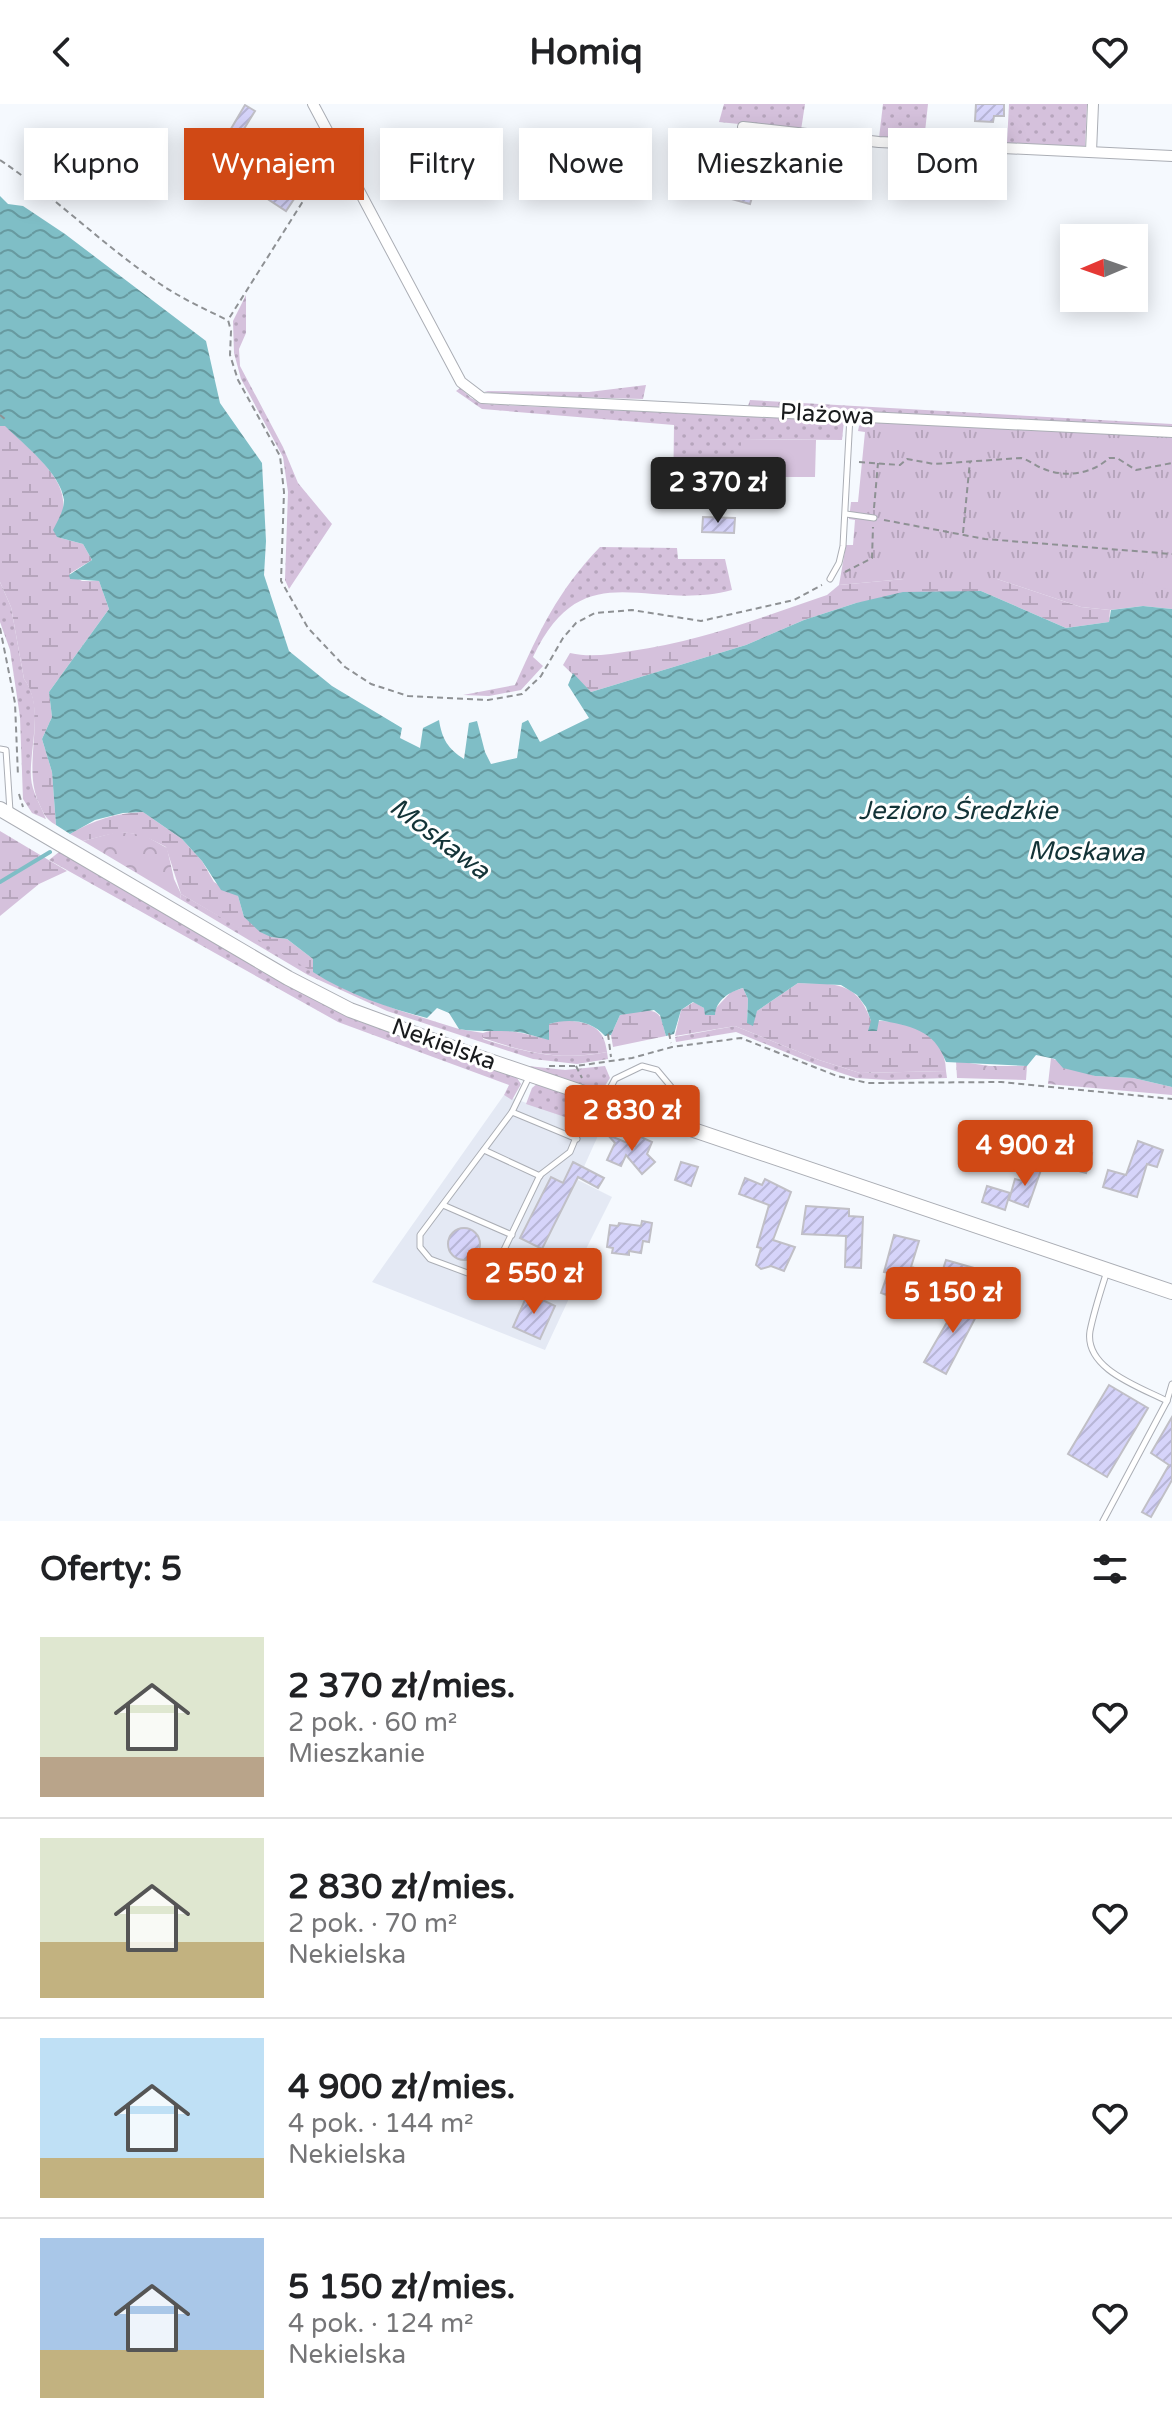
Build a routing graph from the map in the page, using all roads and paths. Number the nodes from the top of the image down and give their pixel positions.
1 (313, 104) edge
2 (1093, 104) edge
3 (743, 127) dead end
4 (326, 128) edge
5 (1091, 152) junction
6 (1172, 156) edge
7 (0, 160) edge
8 (364, 199) edge
9 (302, 200) edge
10 (228, 320) junction
11 (850, 415) junction
12 (0, 416) edge
13 (6, 420) dead end
14 (1172, 432) edge
15 (850, 460) junction
16 (970, 461) junction
17 (878, 463) junction
18 (1172, 463) edge
19 (846, 514) junction
20 (874, 518) junction
21 (963, 534) junction
22 (1172, 554) edge
23 (830, 579) junction
24 (0, 628) edge
25 (0, 749) edge
26 (14, 814) edge
27 (669, 1033) dead end
28 (608, 1034) dead end
29 (671, 1043) dead end
30 (611, 1057) dead end
31 (543, 1064) dead end
32 (530, 1074) junction
33 (599, 1097) junction
34 (1172, 1099) edge
35 (512, 1112) junction
36 (686, 1127) junction
37 (577, 1139) junction
38 (484, 1150) junction
39 (540, 1176) junction
40 (443, 1205) junction
41 (512, 1235) junction
42 (1107, 1270) junction
43 (1172, 1292) edge
44 (1172, 1384) edge
45 (1167, 1401) junction
46 (1103, 1521) edge

1 - 4 street
2 - 5 street
3 - 5 street
5 - 6 street
7 - 10 path
8 - 11 street, Plażowa
9 - 10 path
10 - 23 path
11 - 14 street, Plażowa
11 - 15 lane
12 - 13 path
15 - 17 path
15 - 19 lane
16 - 17 path
16 - 18 path
16 - 21 path
17 - 20 path
19 - 20 lane
19 - 23 lane
20 - 21 path
20 - 23 path
21 - 22 path
24 - 26 path
25 - 26 lane
26 - 32 street, Nekielska
27 - 29 path
28 - 30 path
31 - 34 path
32 - 33 street, Nekielska
32 - 35 lane
33 - 36 street, Nekielska
33 - 36 lane
33 - 37 lane
35 - 37 lane
35 - 38 lane
36 - 42 street, Nekielska
37 - 39 lane
38 - 39 lane
38 - 40 lane
39 - 41 lane
40 - 41 lane
40 - 41 lane
42 - 43 street, Nekielska
42 - 45 lane
44 - 45 lane
45 - 46 lane

